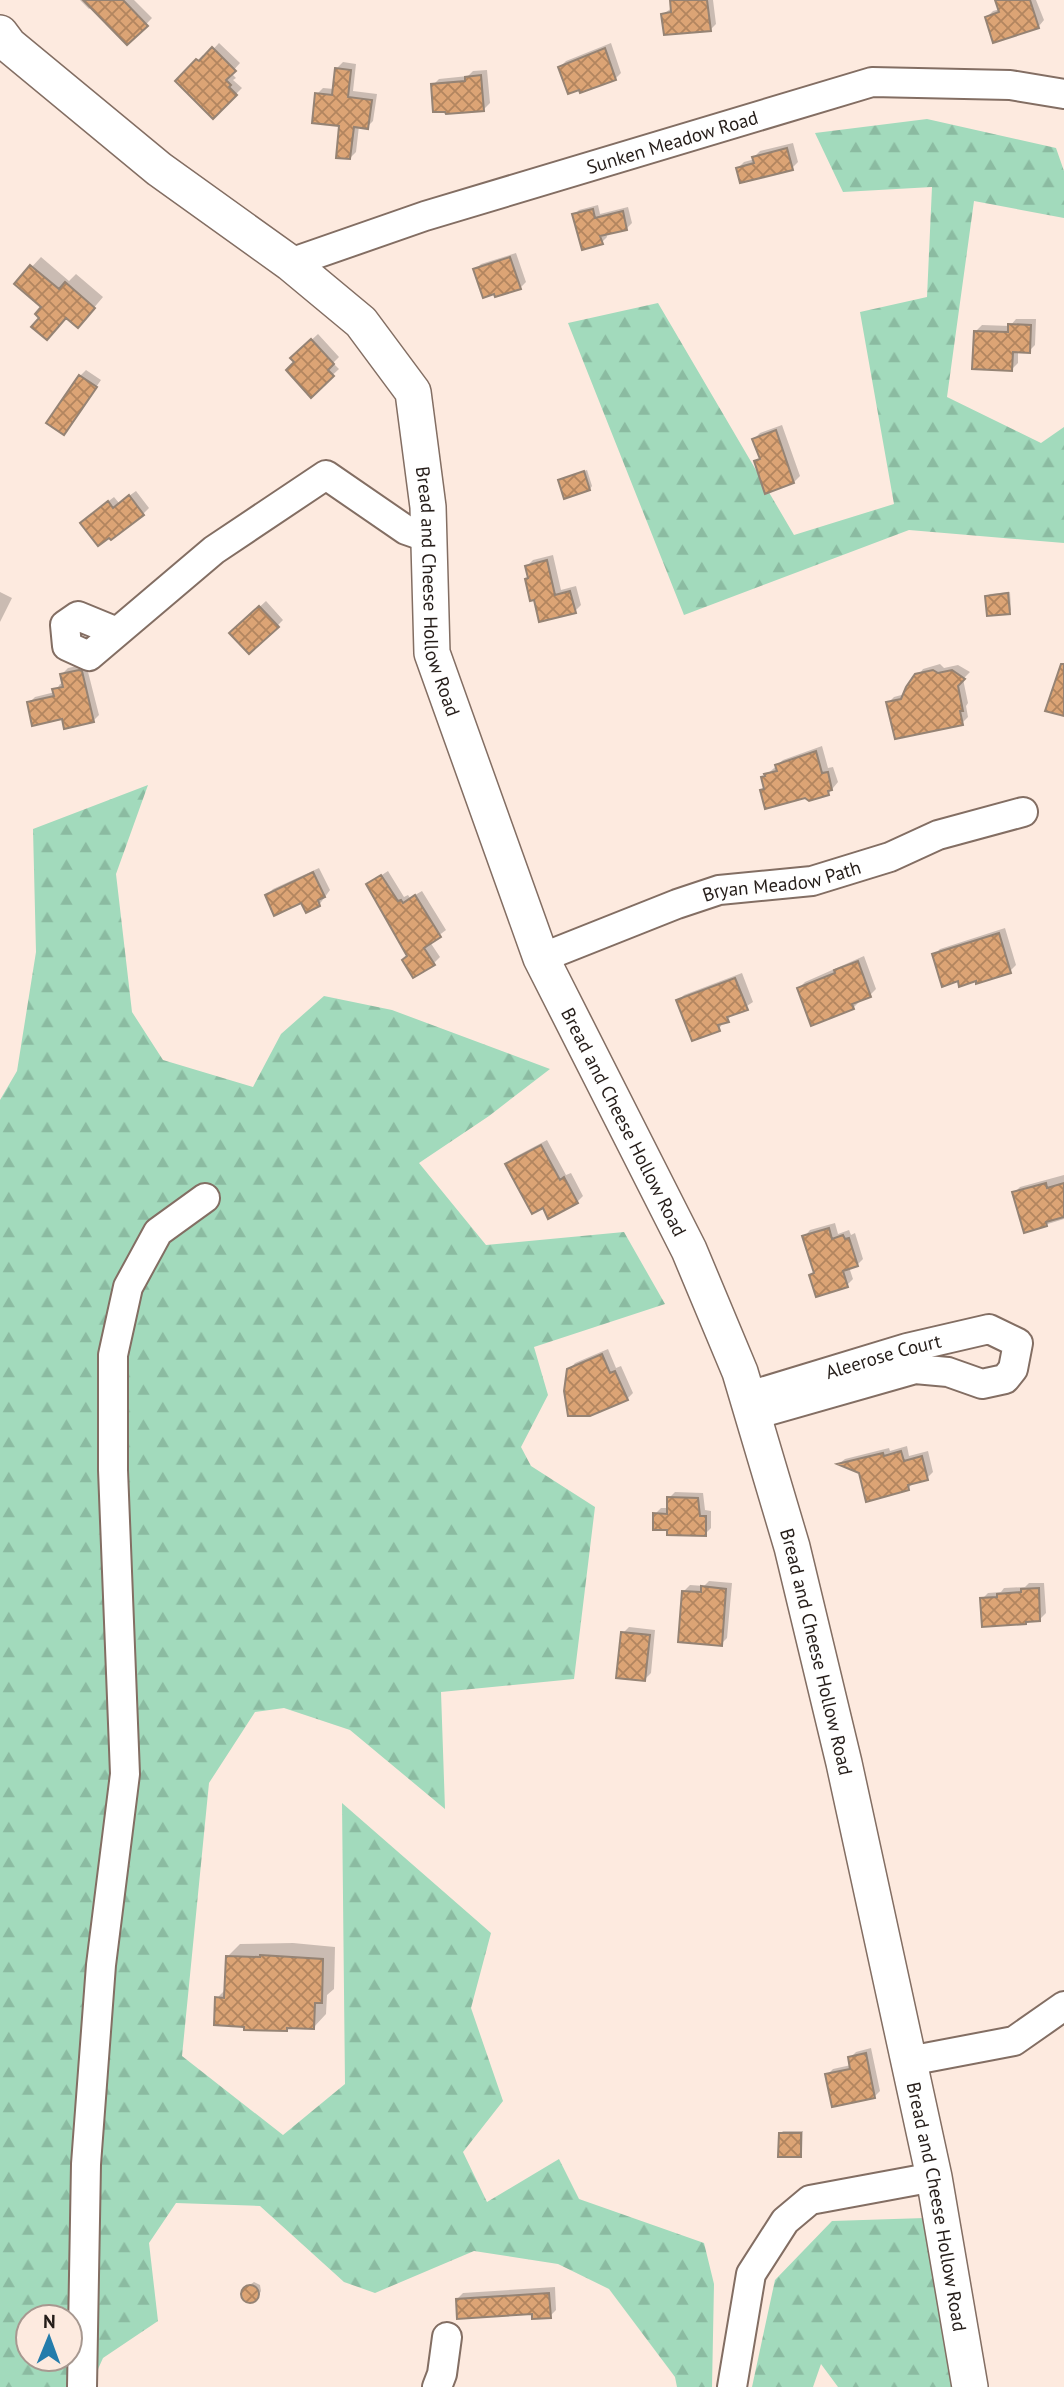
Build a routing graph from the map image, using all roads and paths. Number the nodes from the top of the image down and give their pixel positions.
1 (0, 33) edge
2 (1064, 94) edge
3 (290, 263) junction
4 (429, 538) junction
5 (117, 632) dead end
6 (1023, 812) dead end
7 (541, 958) junction
8 (205, 1198) dead end
9 (752, 1406) junction
10 (1064, 2006) edge
11 (909, 2061) junction
12 (934, 2177) junction
13 (447, 2337) dead end
14 (82, 2387) edge
15 (437, 2387) edge
16 (732, 2387) edge
17 (970, 2387) edge

1 - 3 main road, Bread and Cheese Hollow Road
2 - 3 street, Sunken Meadow Road
3 - 4 main road, Bread and Cheese Hollow Road
4 - 5 street
4 - 7 main road, Bread and Cheese Hollow Road
6 - 7 street, Bryan Meadow Path
7 - 9 main road, Bread and Cheese Hollow Road
8 - 14 street
9 - 9 street, Aleerose Court
9 - 11 main road, Bread and Cheese Hollow Road
10 - 11 street
11 - 12 main road, Bread and Cheese Hollow Road
12 - 16 street
12 - 17 main road, Bread and Cheese Hollow Road
13 - 15 street

